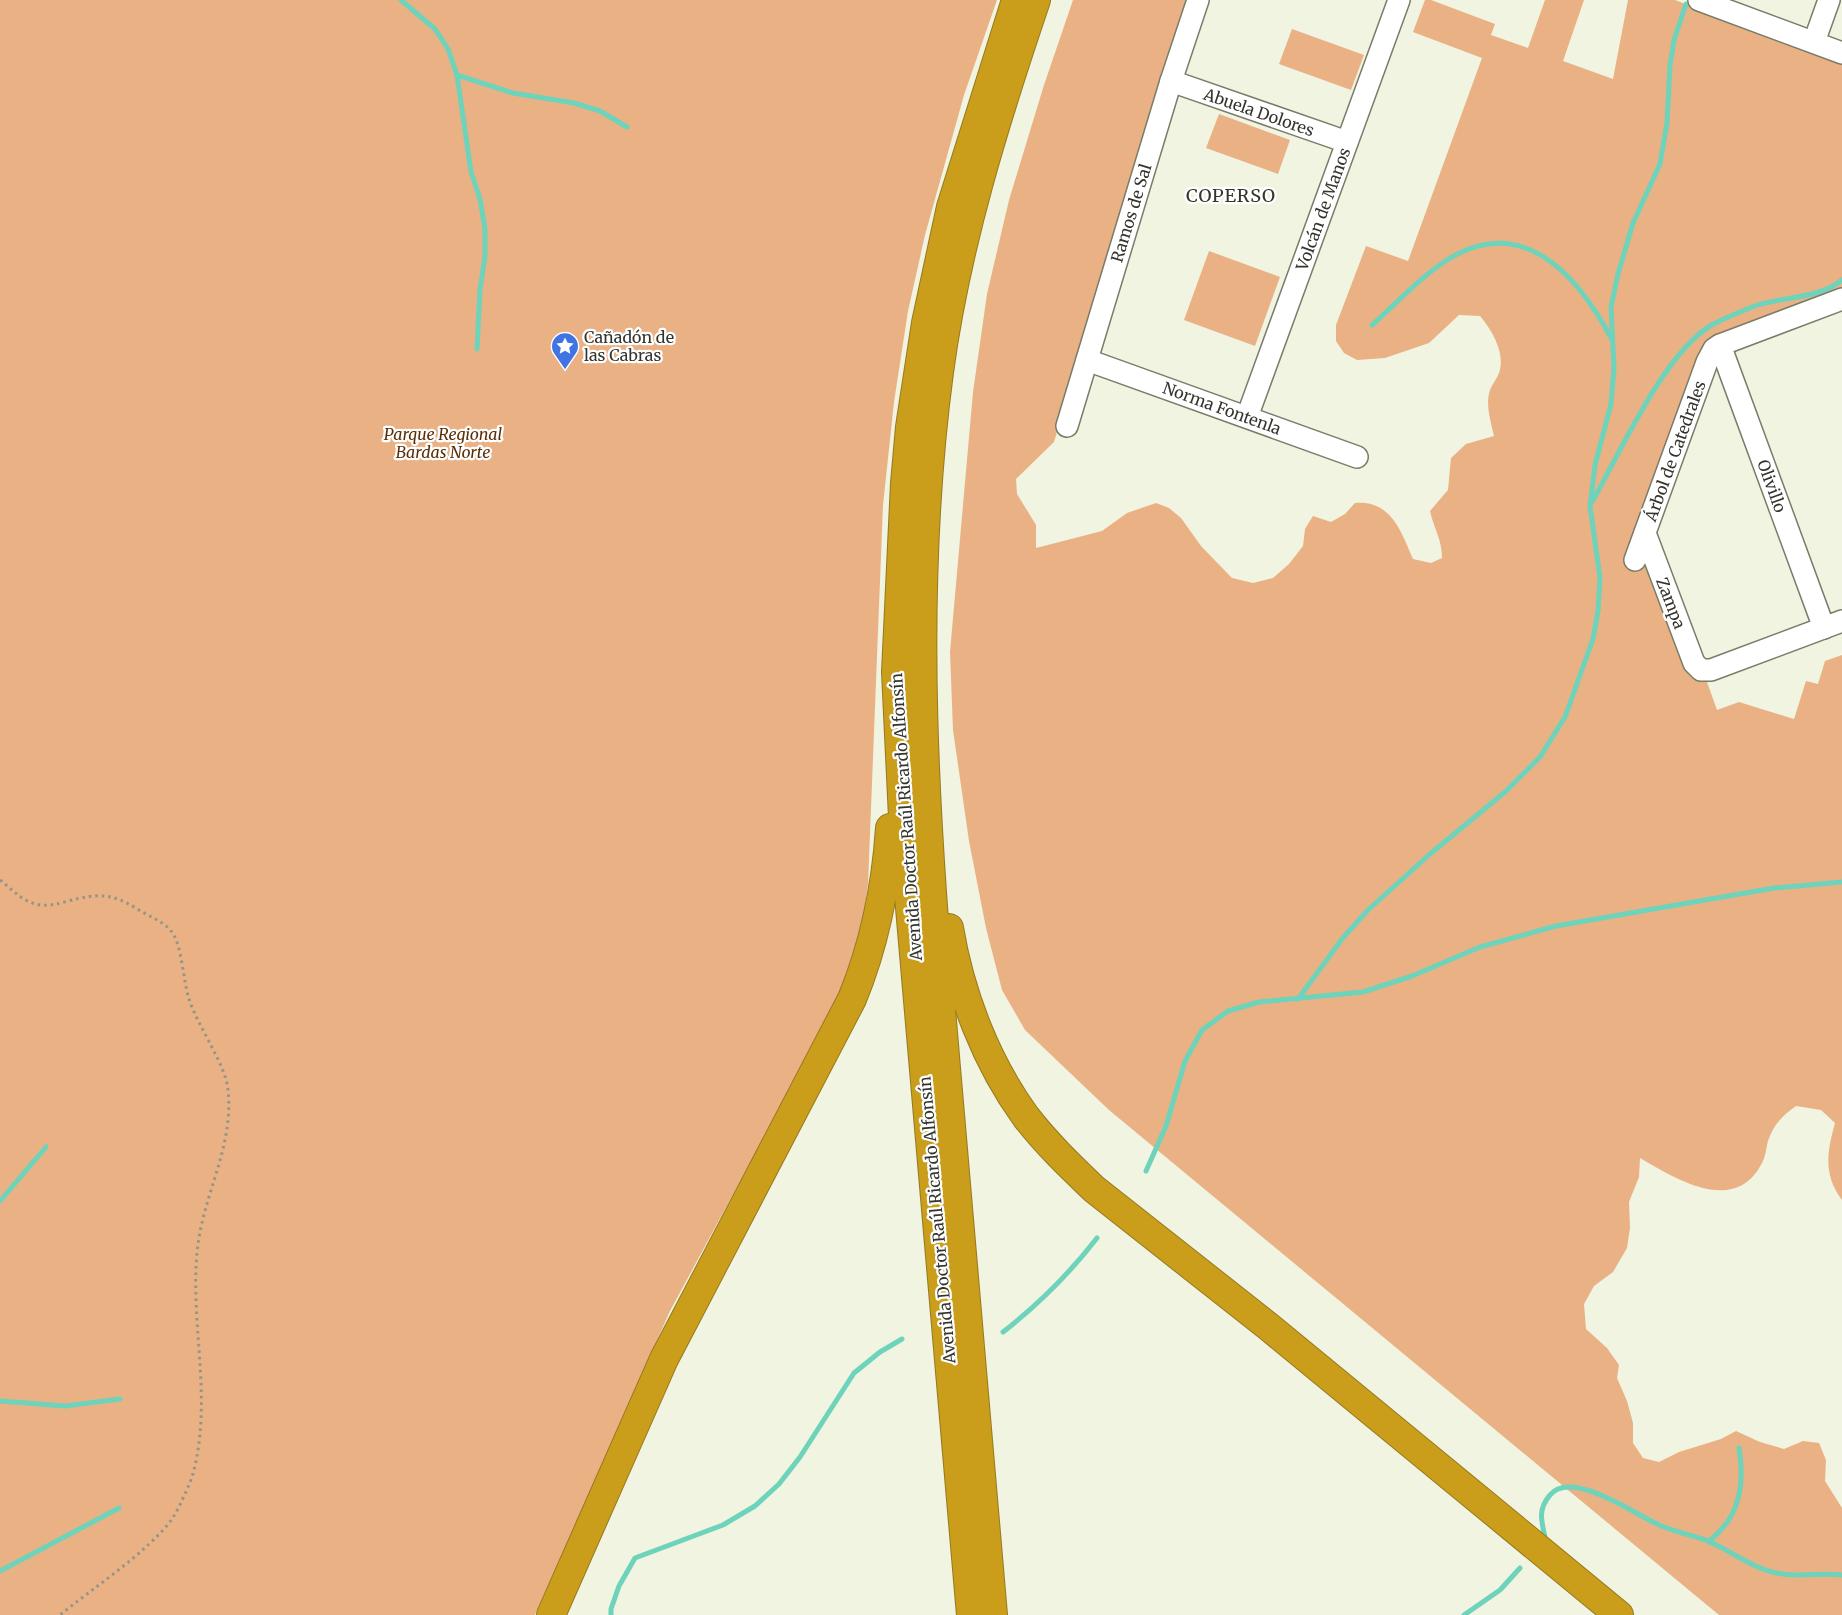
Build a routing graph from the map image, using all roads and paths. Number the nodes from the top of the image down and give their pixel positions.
1 (1016, 0) edge
2 (1036, 0) edge
3 (1198, 0) edge
4 (1400, 0) edge
5 (1699, 0) edge
6 (1829, 0) edge
7 (1814, 42) junction
8 (1842, 53) edge
9 (1171, 81) junction
10 (1348, 142) junction
11 (1842, 300) edge
12 (1720, 344) junction
13 (1087, 360) junction
14 (1247, 417) junction
15 (1067, 426) dead end
16 (1356, 456) dead end
17 (1645, 534) junction
18 (1635, 560) dead end
19 (1833, 625) edge
20 (896, 672) junction
21 (925, 786) junction
22 (0, 880) edge
23 (60, 1615) edge
24 (551, 1615) edge
25 (971, 1615) edge
26 (993, 1615) edge
27 (1619, 1615) edge

1 - 20 highway, Avenida Doctor Raúl Ricardo Alfonsín
2 - 21 highway, Avenida Doctor Raúl Ricardo Alfonsín
3 - 9 street, Ramos de Sal
4 - 10 street, Volcán de Manos
5 - 7 street
6 - 7 street
7 - 8 street
9 - 10 street, Abuela Dolores
9 - 13 street, Ramos de Sal
10 - 14 street, Volcán de Manos
11 - 12 street
12 - 17 street, Árbol de Catedrales
12 - 19 street, Olivillo
13 - 14 street, Norma Fontenla
13 - 15 street, Ramos de Sal
14 - 16 street, Norma Fontenla
17 - 18 street, Árbol de Catedrales
17 - 19 street, Zampa
20 - 24 highway
20 - 25 highway, Avenida Doctor Raúl Ricardo Alfonsín
21 - 26 highway, Avenida Doctor Raúl Ricardo Alfonsín
21 - 27 highway
22 - 23 path

